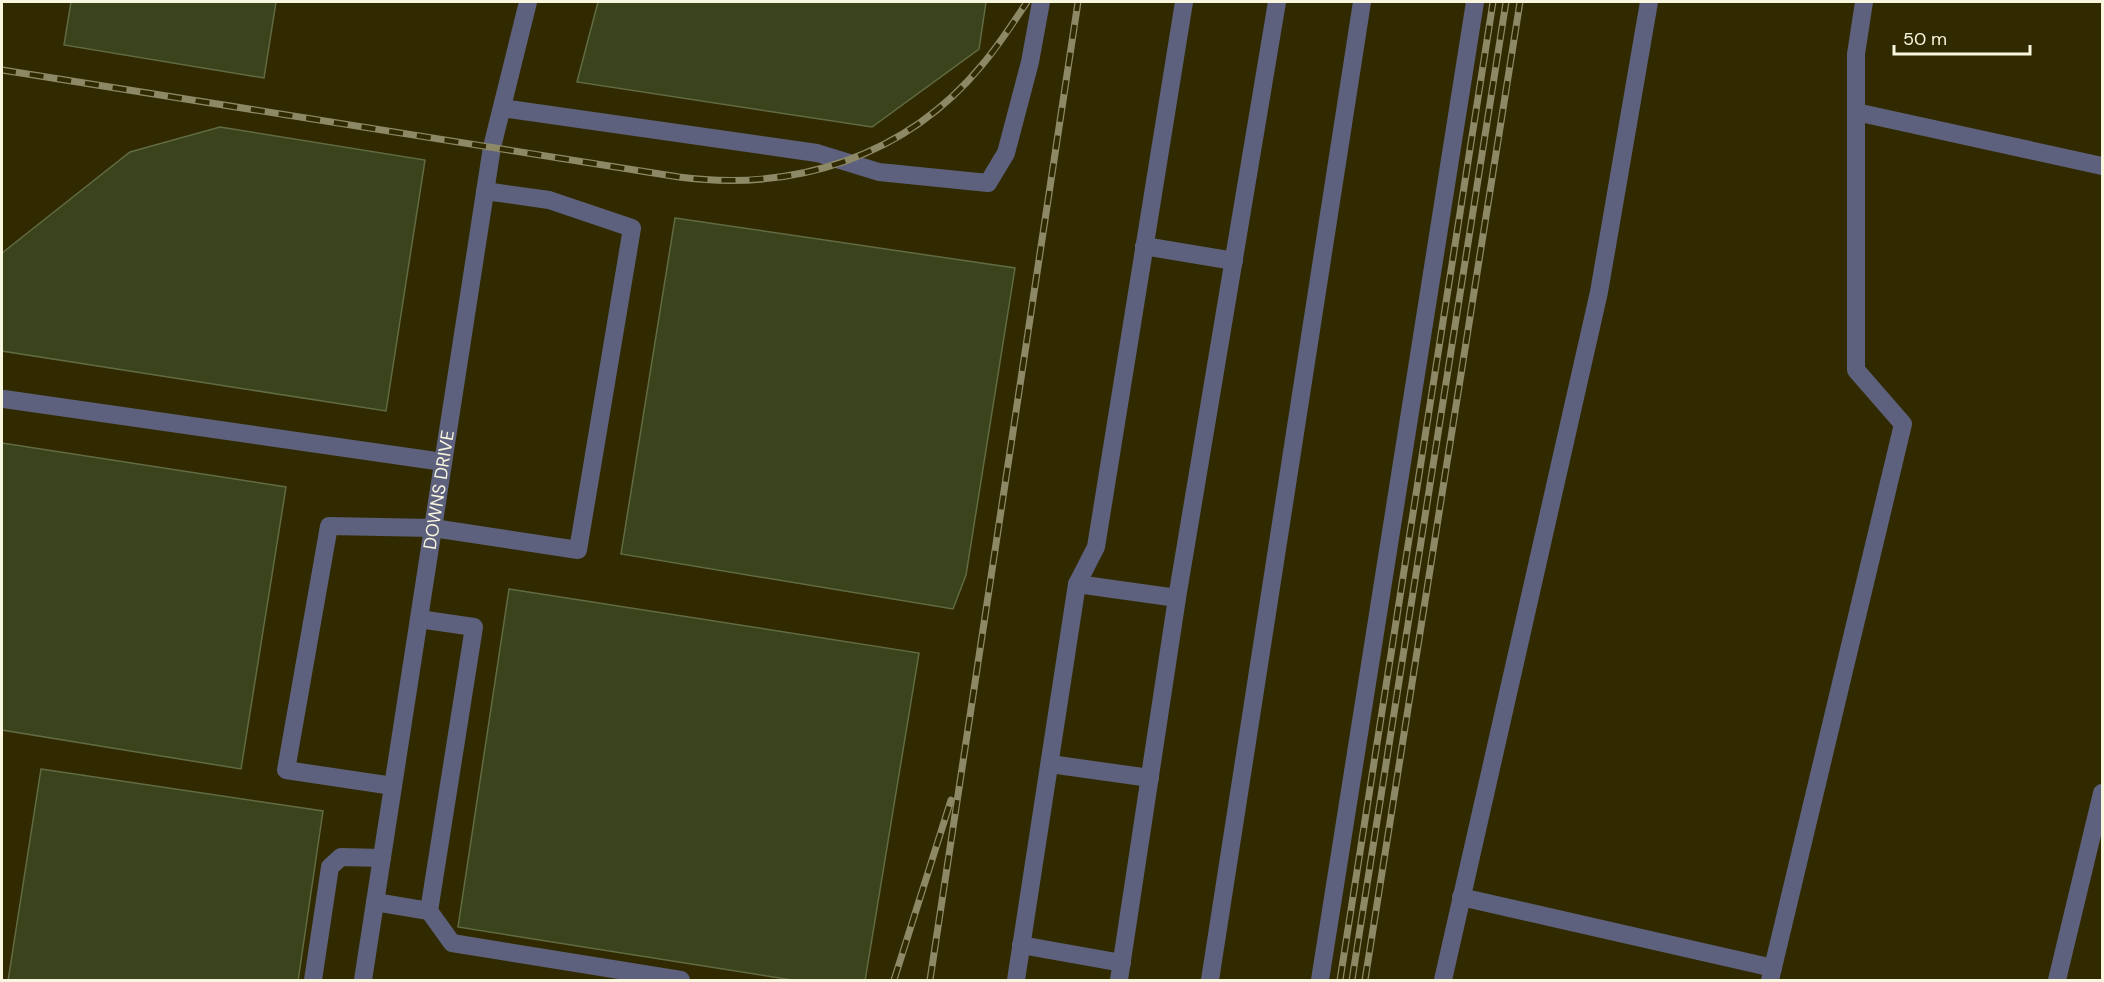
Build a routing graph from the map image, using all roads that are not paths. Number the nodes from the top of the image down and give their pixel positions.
1 (528, 2) edge
2 (1041, 2) edge
3 (1184, 2) edge
4 (1277, 2) edge
5 (1362, 2) edge
6 (1475, 2) edge
7 (1649, 2) edge
8 (1864, 2) edge
9 (502, 108) junction
10 (1856, 112) junction
11 (2103, 166) edge
12 (485, 191) junction
13 (1144, 246) junction
14 (1234, 261) junction
15 (4, 399) dead end
16 (443, 462) junction
17 (433, 528) junction
18 (1077, 584) junction
19 (1178, 598) junction
20 (419, 620) junction
21 (1050, 764) junction
22 (1150, 778) junction
23 (393, 786) junction
24 (2103, 793) edge
25 (382, 858) junction
26 (1461, 897) junction
27 (375, 902) junction
28 (429, 911) junction
29 (1021, 945) junction
30 (1120, 972) edge
31 (1772, 974) edge
32 (313, 981) edge
33 (363, 981) edge
34 (681, 981) edge
35 (1016, 981) edge
36 (1210, 981) edge
37 (1320, 981) edge
38 (1443, 981) edge
39 (2057, 981) edge

1 - 9 street, DOWNS DRIVE
2 - 9 street
3 - 13 street
4 - 14 street
5 - 36 street
6 - 37 street
7 - 26 street
8 - 10 street
9 - 12 street, DOWNS DRIVE
10 - 11 street
10 - 31 street
12 - 16 street, DOWNS DRIVE
12 - 17 street
13 - 14 street
13 - 18 street
14 - 19 street
15 - 16 street
16 - 17 street, DOWNS DRIVE
17 - 20 street, DOWNS DRIVE
17 - 23 street
18 - 19 street
18 - 21 street
19 - 22 street
20 - 23 street, DOWNS DRIVE
20 - 28 street
21 - 22 street
21 - 29 street
22 - 30 street
23 - 25 street, DOWNS DRIVE
24 - 39 street
25 - 27 street, DOWNS DRIVE
25 - 32 street
26 - 31 street
26 - 38 street
27 - 28 street
27 - 33 street, DOWNS DRIVE
28 - 34 street
29 - 30 street
29 - 35 street

